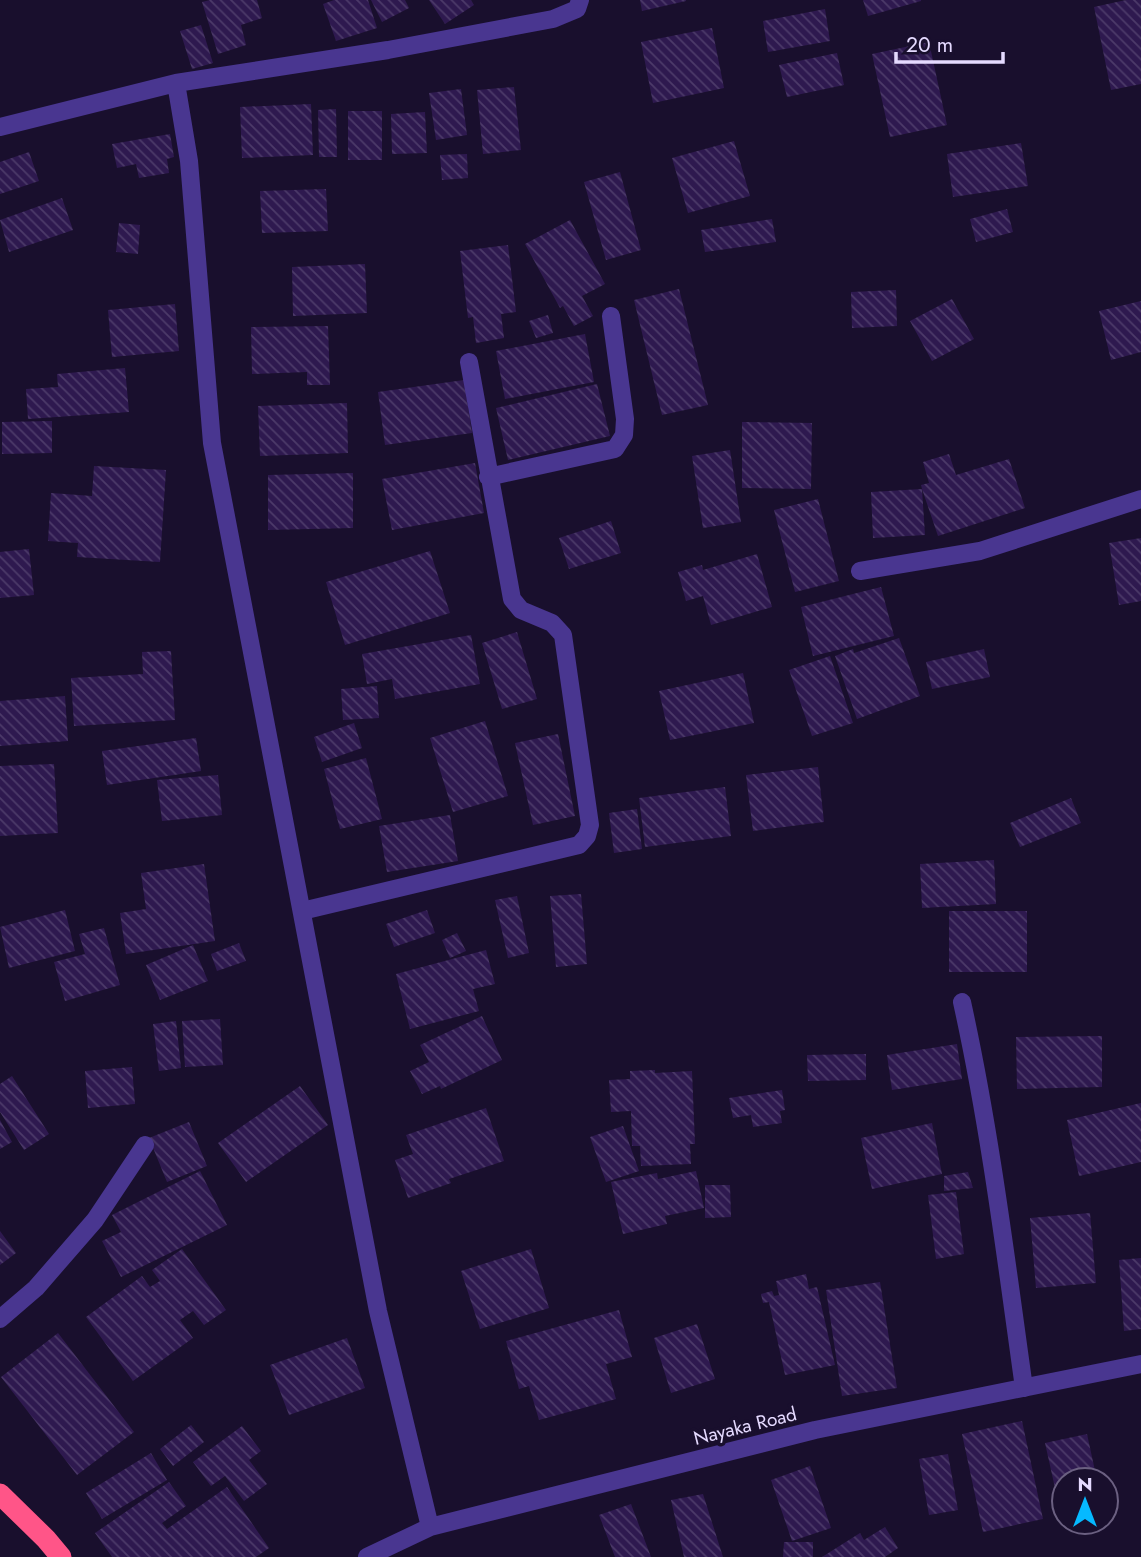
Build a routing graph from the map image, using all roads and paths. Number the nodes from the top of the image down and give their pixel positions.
1 (580, 0) edge
2 (176, 83) junction
3 (0, 127) edge
4 (611, 316) dead end
5 (469, 362) dead end
6 (488, 477) junction
7 (1141, 499) edge
8 (860, 571) dead end
9 (302, 911) junction
10 (962, 1002) dead end
11 (145, 1145) dead end
12 (0, 1318) edge
13 (1141, 1364) edge
14 (1024, 1388) junction
15 (0, 1494) edge
16 (430, 1527) junction
17 (61, 1557) edge
18 (367, 1557) edge

1 - 2 street
2 - 3 street
2 - 9 street
4 - 6 street
5 - 6 street
6 - 9 street
7 - 8 street
9 - 16 street
10 - 14 street
11 - 12 street
13 - 14 street, Nayaka Road
14 - 16 street, Nayaka Road
15 - 17 highway
16 - 18 street, Nayaka Road

